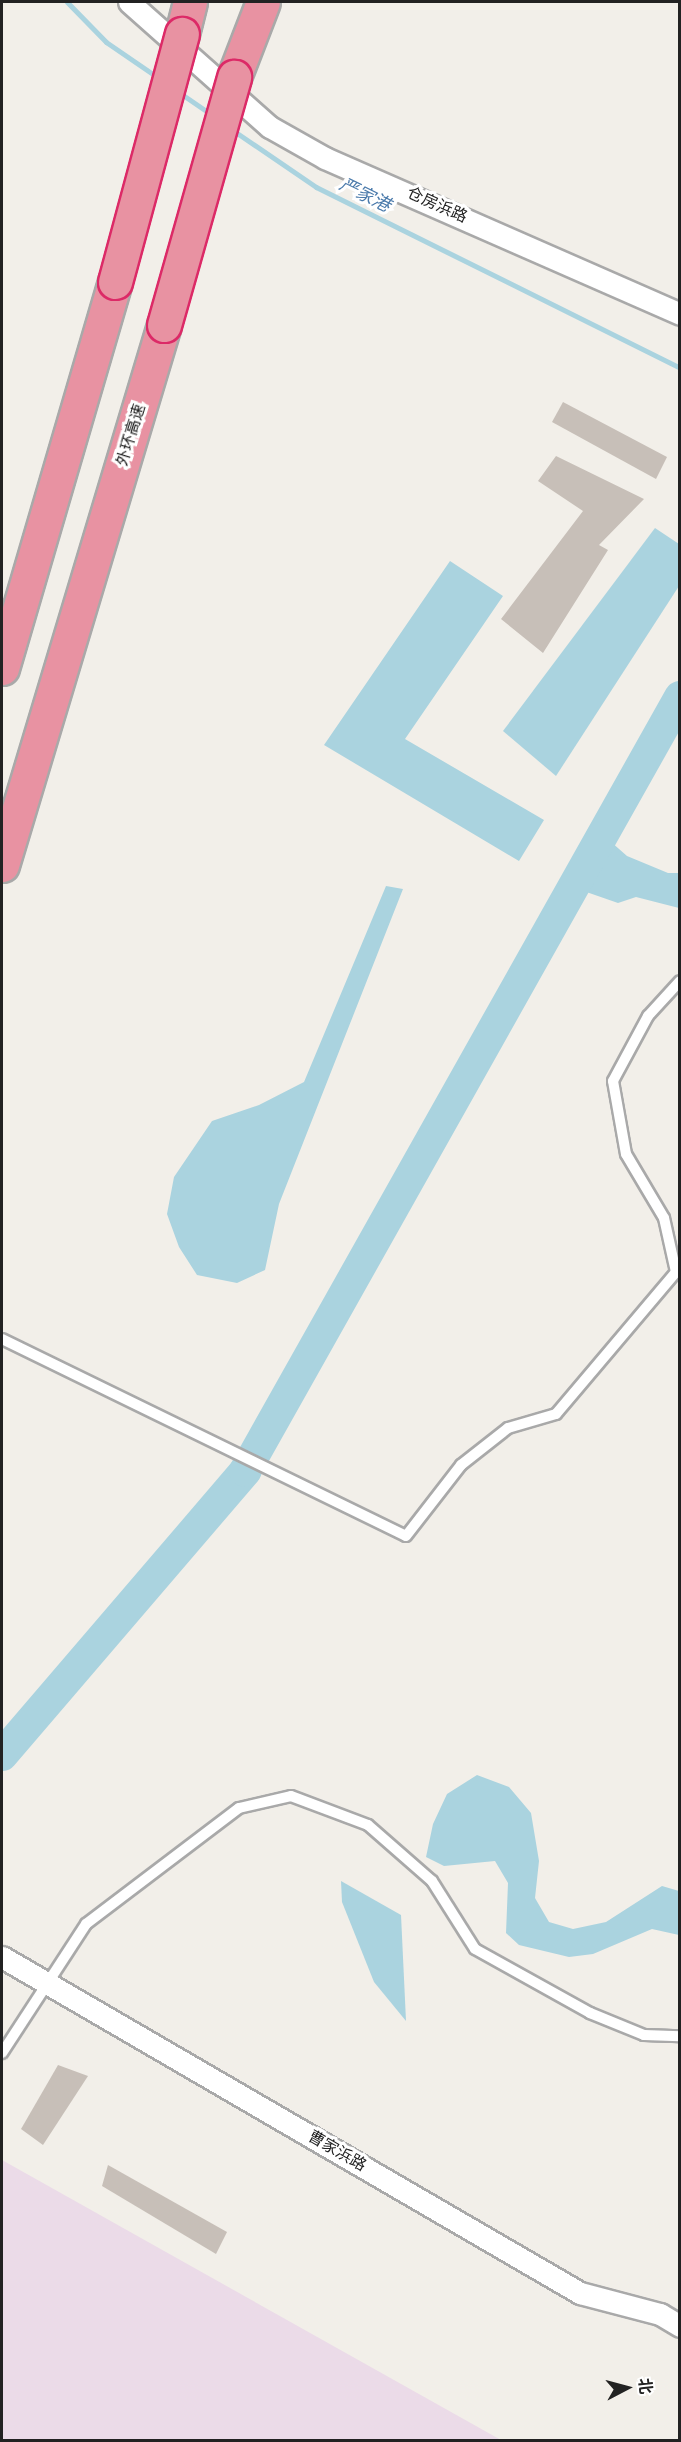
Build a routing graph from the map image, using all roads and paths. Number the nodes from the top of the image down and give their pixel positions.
1 (129, 2) edge
2 (189, 2) edge
3 (251, 2) edge
4 (263, 2) edge
5 (234, 77) junction
6 (680, 314) edge
7 (2, 668) edge
8 (2, 865) edge
9 (680, 981) edge
10 (678, 1274) edge
11 (2, 1338) edge
12 (2, 1957) edge
13 (47, 1983) junction
14 (680, 2036) edge
15 (2, 2053) edge
16 (680, 2326) edge

1 - 6 street, 仓房浜路
2 - 7 highway, bridge
3 - 5 highway, 外环高速
4 - 5 highway
5 - 8 highway, 外环高速, bridge
9 - 10 lane
10 - 11 lane
12 - 13 street, 曹家浜路
13 - 14 lane
13 - 15 lane
13 - 16 street, 曹家浜路

